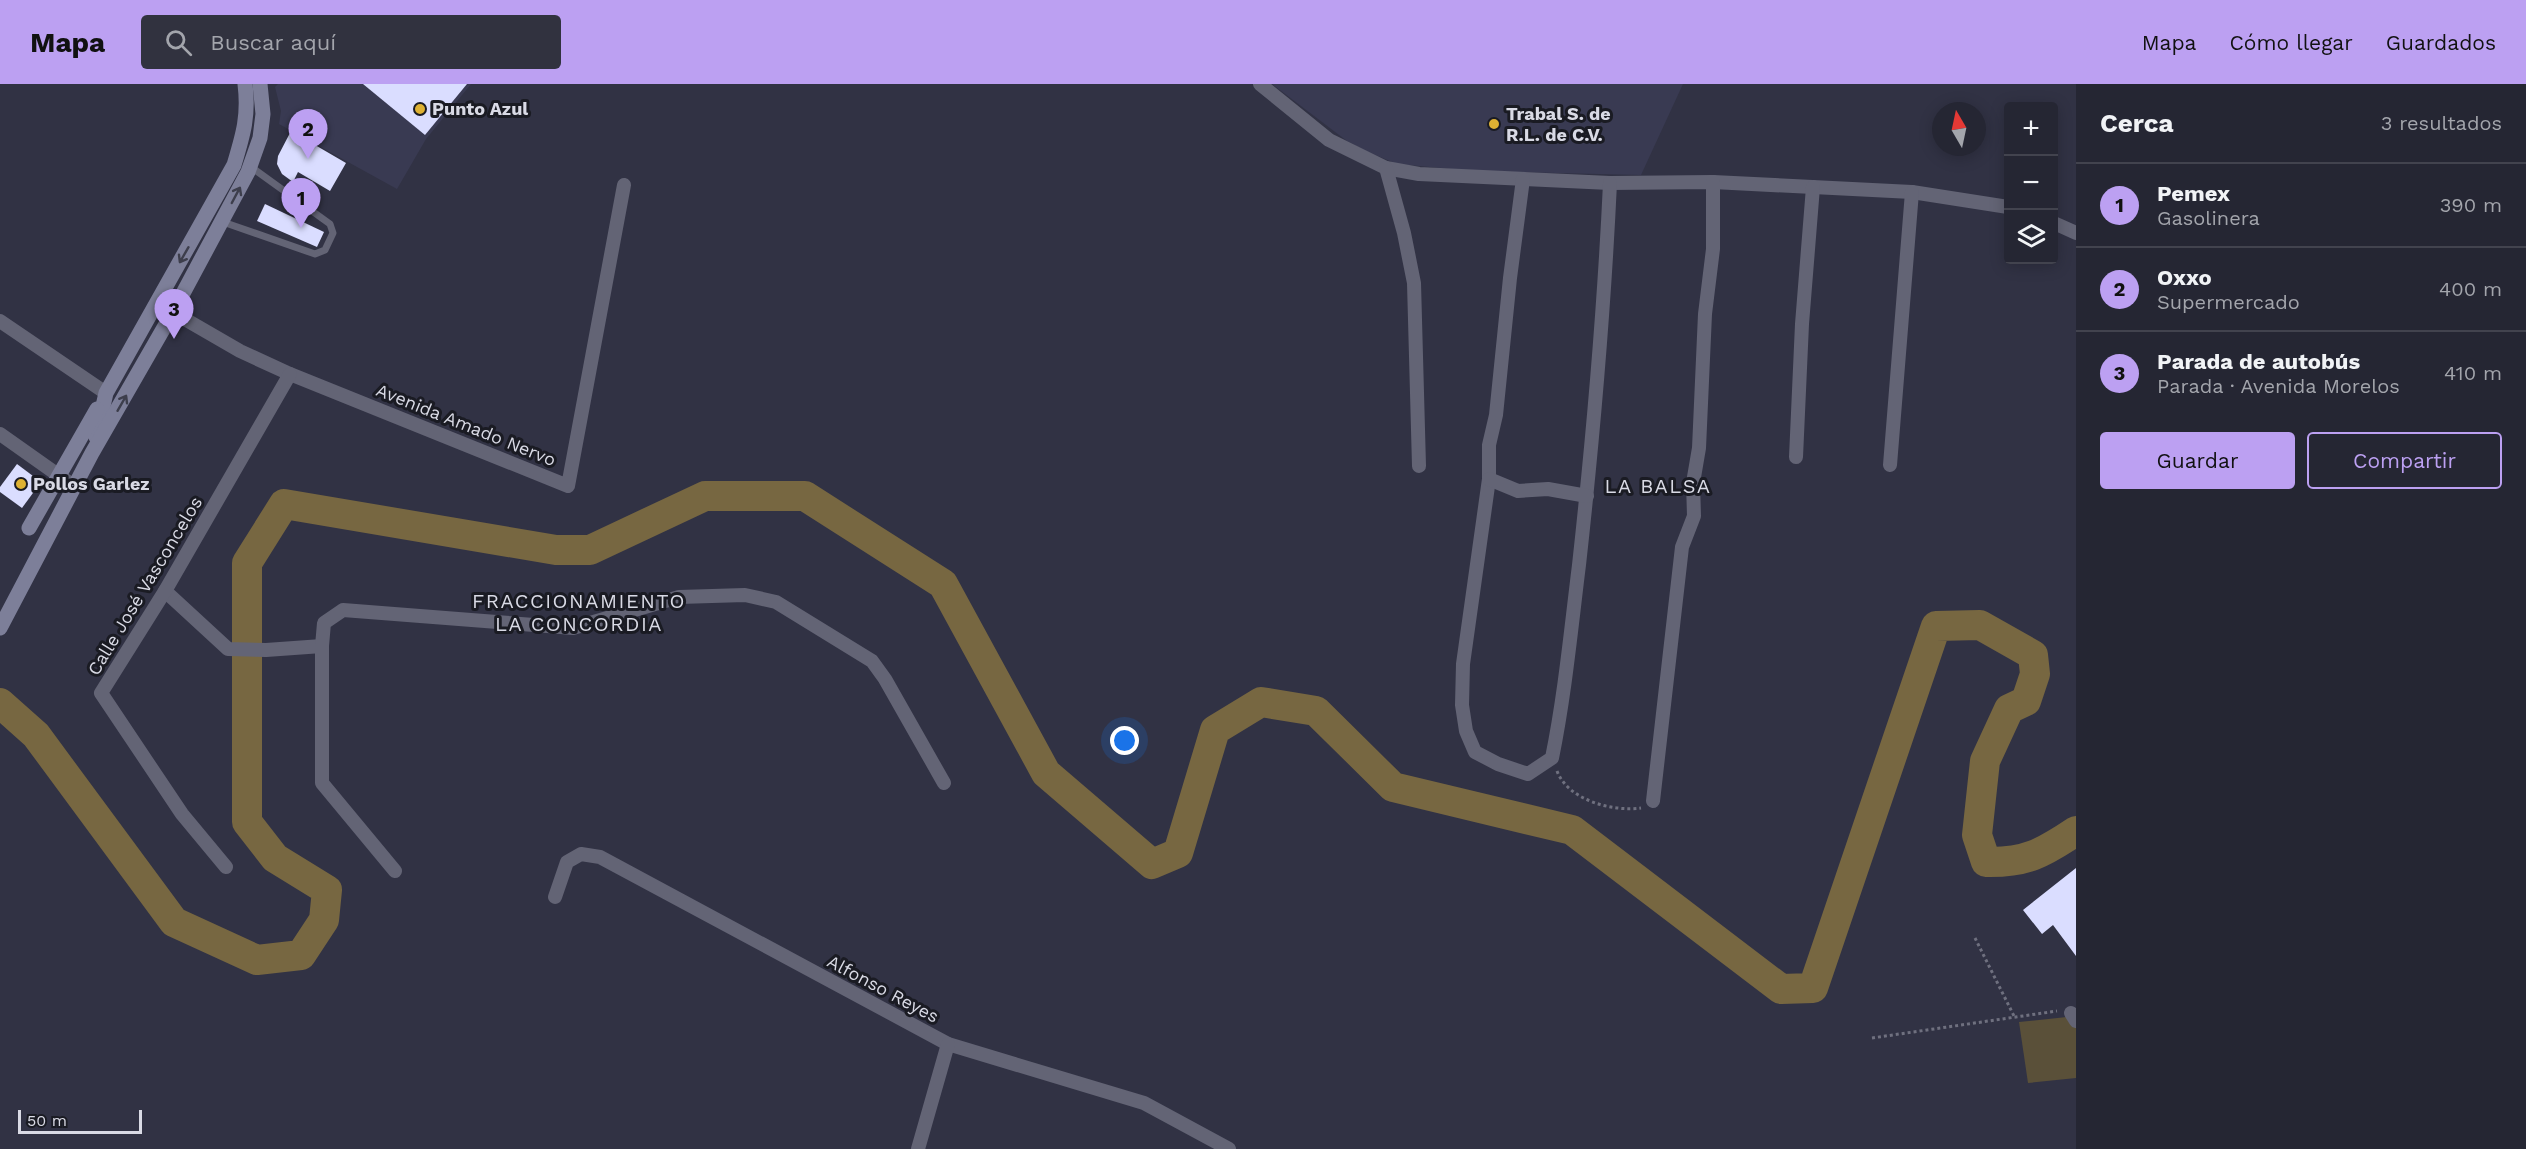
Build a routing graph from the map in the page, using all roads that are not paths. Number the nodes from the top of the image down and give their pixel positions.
1 (250, 84) edge
2 (1260, 84) edge
3 (236, 159) junction
4 (250, 167) junction
5 (1386, 168) junction
6 (1523, 180) junction
7 (1713, 182) junction
8 (1611, 183) junction
9 (624, 185) dead end
10 (1813, 187) junction
11 (1912, 192) junction
12 (2004, 206) edge
13 (207, 216) junction
14 (222, 222) junction
15 (2058, 225) edge
16 (2076, 233) edge
17 (157, 303) junction
18 (173, 312) junction
19 (0, 321) edge
20 (290, 374) junction
21 (106, 393) junction
22 (0, 434) edge
23 (92, 453) junction
24 (1796, 457) dead end
25 (1890, 465) dead end
26 (1419, 466) dead end
27 (59, 476) junction
28 (1489, 479) junction
29 (75, 487) junction
30 (1587, 496) junction
31 (29, 528) dead end
32 (165, 591) junction
33 (0, 628) edge
34 (322, 646) junction
35 (944, 783) dead end
36 (1653, 801) road end
37 (226, 867) dead end
38 (395, 871) dead end
39 (555, 897) dead end
40 (948, 1044) junction
41 (918, 1149) edge
42 (1229, 1149) edge

1 - 3 main road
1 - 4 main road
2 - 5 street
3 - 4 lane
3 - 13 main road
14 -> 4 main road
4 - 14 lane
5 - 6 street
5 - 26 street
6 - 8 street
6 - 28 street
7 - 8 street
7 - 10 street
7 - 36 street
8 - 30 street
9 - 20 street, Avenida Amado Nervo
10 - 11 street
10 - 24 street
11 - 12 street
11 - 25 street
13 - 14 lane
13 -> 17 main road
14 - 18 main road
15 - 16 street
17 - 18 street, Avenida Amado Nervo
17 - 21 main road
18 - 20 street, Avenida Amado Nervo
23 -> 18 main road
19 - 21 street
20 - 32 street, Calle José Vasconcelos
21 - 23 main road
21 - 27 main road
22 - 27 street
23 - 29 main road
27 - 29 street
27 - 31 main road
28 - 30 street
28 - 30 street
29 - 33 main road
32 - 34 street
32 - 37 street, Calle José Vasconcelos
34 - 35 street
34 - 38 street
39 - 40 street, Alfonso Reyes
40 - 41 street
40 - 42 street, Alfonso Reyes

